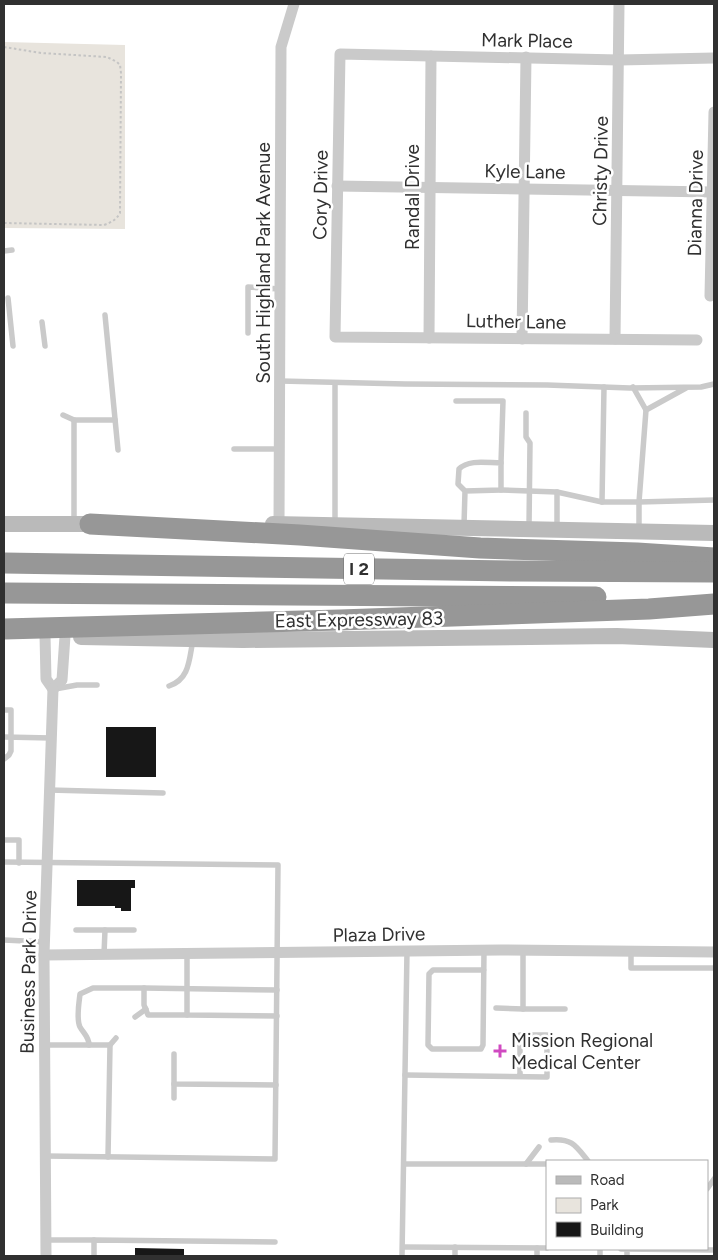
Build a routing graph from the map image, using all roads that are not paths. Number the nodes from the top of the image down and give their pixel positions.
1 (294, 4) edge
2 (619, 4) edge
3 (340, 54) joint
4 (431, 56) junction
5 (526, 57) junction
6 (714, 58) edge
7 (619, 60) junction
8 (714, 112) edge
9 (337, 186) junction
10 (430, 187) junction
11 (524, 189) junction
12 (617, 190) junction
13 (712, 192) junction
14 (12, 250) dead end
15 (4, 251) edge
16 (280, 289) junction
17 (710, 296) dead end
18 (4, 302) edge
19 (104, 315) dead end
20 (42, 322) dead end
21 (248, 333) dead end
22 (335, 337) joint
23 (429, 338) junction
24 (522, 339) junction
25 (615, 340) junction
26 (696, 340) dead end
27 (13, 346) dead end
28 (45, 346) dead end
29 (280, 381) junction
30 (335, 383) junction
31 (714, 384) edge
32 (604, 387) junction
33 (633, 387) junction
34 (688, 387) junction
35 (456, 401) dead end
36 (646, 410) junction
37 (526, 413) dead end
38 (63, 415) dead end
39 (74, 420) junction
40 (114, 420) junction
41 (234, 449) dead end
42 (280, 449) junction
43 (118, 450) dead end
44 (501, 463) junction
45 (465, 490) junction
46 (501, 490) junction
47 (530, 492) junction
48 (557, 492) junction
49 (714, 500) edge
50 (602, 502) junction
51 (639, 502) junction
52 (4, 524) edge
53 (82, 524) junction
54 (279, 524) junction
55 (335, 525) junction
56 (464, 528) junction
57 (529, 529) junction
58 (557, 529) junction
59 (638, 531) junction
60 (714, 533) edge
61 (714, 558) edge
62 (4, 564) edge
63 (714, 572) edge
64 (4, 592) edge
65 (714, 599) edge
66 (714, 604) edge
67 (4, 628) edge
68 (4, 634) edge
69 (45, 636) junction
70 (65, 636) junction
71 (193, 639) junction
72 (711, 639) edge
73 (96, 686) dead end
74 (170, 686) dead end
75 (53, 689) junction
76 (4, 710) edge
77 (4, 737) edge
78 (11, 737) junction
79 (51, 738) junction
80 (4, 758) edge
81 (50, 790) junction
82 (163, 793) dead end
83 (4, 840) edge
84 (4, 862) edge
85 (19, 863) junction
86 (47, 863) junction
87 (76, 930) dead end
88 (105, 930) junction
89 (134, 930) dead end
90 (4, 940) edge
91 (45, 942) junction
92 (484, 950) junction
93 (523, 950) junction
94 (407, 951) junction
95 (631, 951) junction
96 (714, 952) edge
97 (278, 953) junction
98 (104, 954) junction
99 (187, 954) junction
100 (44, 955) junction
101 (714, 968) edge
102 (484, 970) junction
103 (144, 988) junction
104 (187, 988) junction
105 (277, 990) junction
106 (496, 1008) dead end
107 (523, 1008) junction
108 (146, 1009) junction
109 (565, 1009) dead end
110 (187, 1015) junction
111 (277, 1016) junction
112 (135, 1017) dead end
113 (116, 1038) dead end
114 (44, 1045) junction
115 (89, 1045) junction
116 (110, 1045) junction
117 (174, 1054) dead end
118 (405, 1075) junction
119 (520, 1076) junction
120 (174, 1084) junction
121 (276, 1085) junction
122 (174, 1098) dead end
123 (551, 1140) dead end
124 (538, 1147) dead end
125 (45, 1156) junction
126 (108, 1157) junction
127 (587, 1160) edge
128 (404, 1164) junction
129 (526, 1164) junction
130 (546, 1164) edge
131 (45, 1240) junction
132 (94, 1240) junction
133 (275, 1242) dead end
134 (403, 1247) junction
135 (455, 1247) junction
136 (537, 1248) junction
137 (546, 1248) edge
138 (46, 1256) edge
139 (94, 1256) edge
140 (402, 1256) edge
141 (455, 1256) edge
142 (537, 1256) edge

1 - 16 street, South Highland Park Avenue
2 - 7 street, Christy Drive
3 - 4 street, Mark Place
3 - 9 street, Cory Drive
4 - 5 street, Mark Place
4 - 10 street, Randal Drive
5 - 7 street, Mark Place
5 - 11 street
6 - 7 street, Mark Place
7 - 12 street, Christy Drive
8 - 13 street, Dianna Drive
9 - 10 street, Kyle Lane
9 - 22 street, Cory Drive
10 - 11 street, Kyle Lane
10 - 23 street, Randal Drive
11 - 12 street, Kyle Lane
11 - 24 street
12 - 13 street, Kyle Lane
12 - 25 street, Christy Drive
13 - 17 street, Dianna Drive
14 - 15 lane
16 - 21 lane
16 - 29 street, South Highland Park Avenue
18 - 27 lane
19 - 40 lane
20 - 28 lane
22 - 23 street, Luther Lane
23 - 24 street, Luther Lane
24 - 25 street, Luther Lane
25 - 26 street, Luther Lane
29 - 30 lane
29 - 42 street, South Highland Park Avenue
30 - 32 lane
30 - 55 lane
31 - 34 lane
32 - 33 lane
32 - 50 lane
33 - 34 lane
33 - 36 lane
34 - 36 lane
35 - 44 lane
36 - 51 lane
37 - 47 lane
38 - 39 lane
39 - 40 lane
39 - 53 lane
40 - 43 lane
41 - 42 lane
42 - 54 street, South Highland Park Avenue
44 - 45 lane
44 - 46 lane
45 - 46 lane
45 - 56 lane
46 - 47 lane
47 - 48 lane
47 - 57 lane
48 - 50 lane
48 - 58 lane
49 - 51 lane
50 - 51 lane
51 - 59 lane
52 - 53 main road
53 - 54 main road
53 - 61 highway
54 - 55 main road
55 - 56 main road
56 - 57 main road
57 - 58 main road
58 - 59 main road
59 - 60 main road
62 - 63 highway, I 2
64 - 65 highway, I 2
66 - 67 highway
68 - 69 main road, East Expressway 83
69 - 70 main road, East Expressway 83
69 - 75 street, Business Park Drive
70 - 71 main road, East Expressway 83
70 - 75 street, Business Park Drive
71 - 72 main road, East Expressway 83
71 - 74 lane
73 - 75 lane
75 - 79 street, Business Park Drive
76 - 78 lane
77 - 78 lane
78 - 79 lane
78 - 80 lane
79 - 81 street, Business Park Drive
81 - 82 lane
81 - 86 street, Business Park Drive
83 - 85 lane
84 - 85 lane
85 - 86 lane
86 - 91 street, Business Park Drive
86 - 97 lane
87 - 88 lane
88 - 89 lane
88 - 98 lane
90 - 91 lane
91 - 100 street, Business Park Drive
92 - 93 street, Plaza Drive
92 - 94 street, Plaza Drive
92 - 102 lane
93 - 95 street, Plaza Drive
93 - 107 lane
94 - 97 street, Plaza Drive
94 - 118 lane
95 - 96 street, Plaza Drive
95 - 101 lane
97 - 99 street, Plaza Drive
97 - 105 lane
98 - 99 street, Plaza Drive
98 - 100 street, Plaza Drive
99 - 104 lane
100 - 114 street, Business Park Drive
102 - 102 lane
103 - 104 lane
103 - 108 lane
103 - 115 lane
104 - 105 lane
104 - 110 lane
105 - 111 lane
106 - 107 lane
107 - 109 lane
108 - 110 lane
108 - 112 lane
110 - 111 lane
111 - 121 lane
113 - 116 lane
114 - 115 lane
114 - 125 street, Business Park Drive
115 - 116 lane
116 - 126 lane
117 - 120 lane
118 - 119 lane
118 - 128 lane
119 - 119 lane
120 - 121 lane
120 - 122 lane
121 - 126 lane
123 - 127 lane
124 - 129 lane
125 - 126 lane
125 - 131 street, Business Park Drive
128 - 129 lane
128 - 134 lane
129 - 130 lane
131 - 132 lane
131 - 138 street, Business Park Drive
132 - 133 lane
132 - 139 lane
134 - 135 lane
134 - 140 lane
135 - 136 lane
135 - 141 lane
136 - 137 lane
136 - 142 lane

